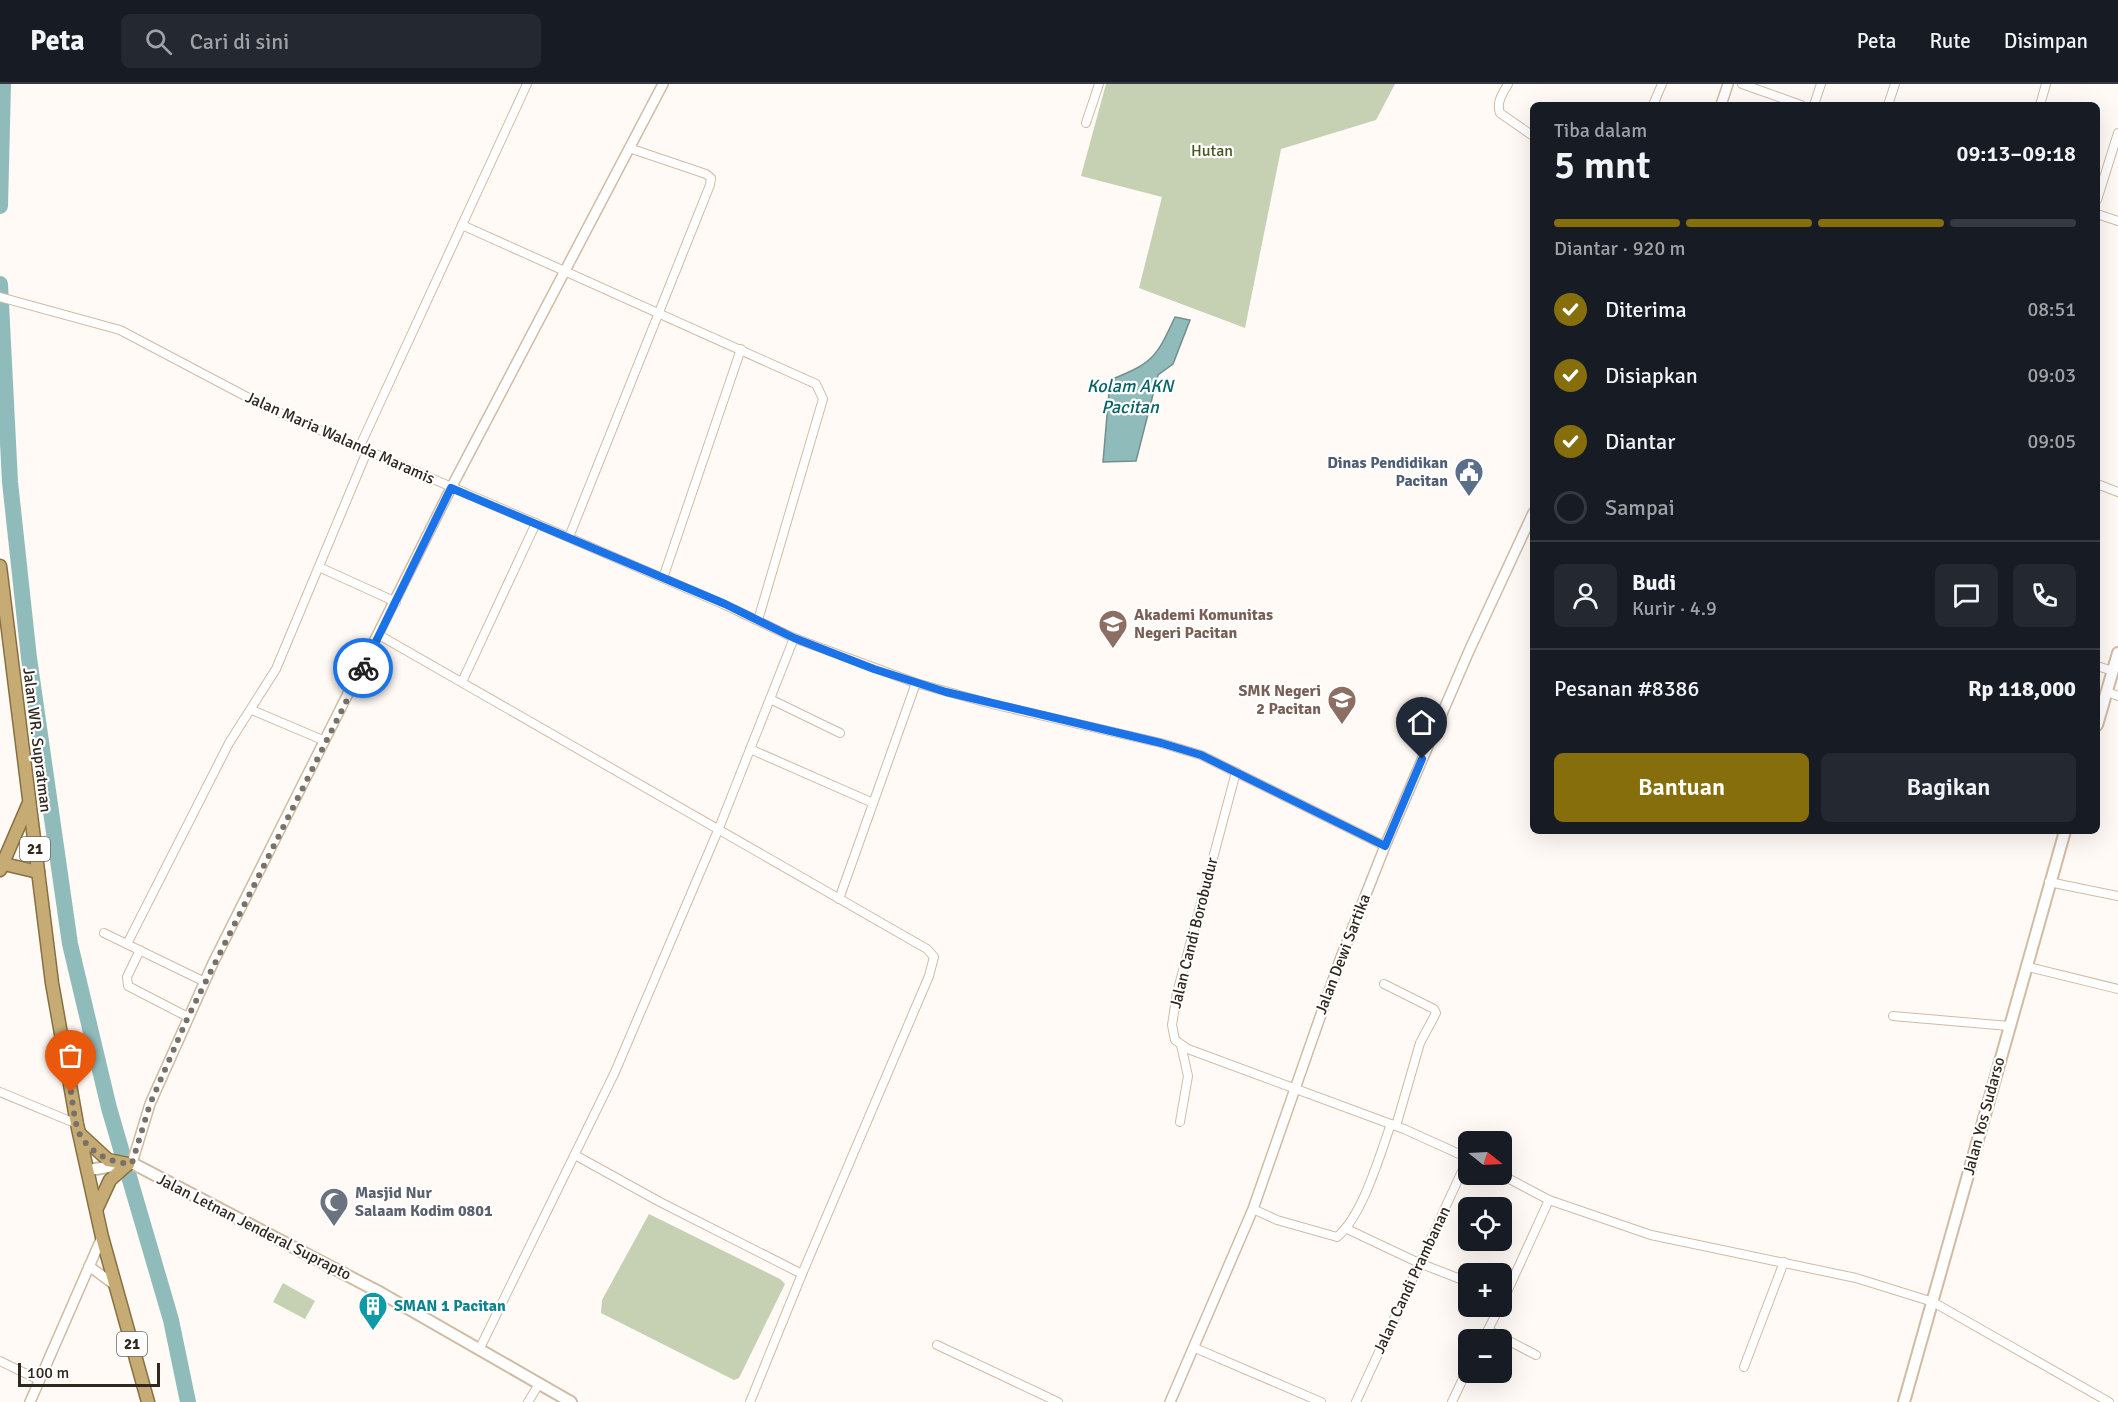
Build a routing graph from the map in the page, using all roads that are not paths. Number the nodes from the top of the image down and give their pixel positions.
1 (527, 84) edge
2 (663, 84) edge
3 (1099, 84) edge
4 (1508, 84) edge
5 (1662, 84) edge
6 (1728, 84) edge
7 (1742, 84) edge
8 (1821, 84) edge
9 (1895, 84) edge
10 (2046, 84) edge
11 (1654, 102) edge
12 (1721, 102) edge
13 (1793, 102) edge
14 (1815, 102) edge
15 (1889, 102) edge
16 (2041, 102) edge
17 (1086, 123) dead end
18 (1530, 133) edge
19 (2118, 134) edge
20 (629, 148) junction
21 (2100, 191) edge
22 (2100, 215) edge
23 (2118, 222) edge
24 (462, 225) junction
25 (566, 269) junction
26 (0, 297) edge
27 (659, 312) junction
28 (741, 349) junction
29 (364, 448) junction
30 (2100, 485) edge
31 (451, 488) junction
32 (2118, 492) edge
33 (1530, 519) edge
34 (536, 523) junction
35 (569, 537) junction
36 (0, 566) edge
37 (319, 567) junction
38 (663, 578) junction
39 (396, 602) junction
40 (758, 620) junction
41 (380, 635) junction
42 (794, 638) junction
43 (2118, 653) edge
44 (2100, 667) edge
45 (2113, 671) junction
46 (462, 682) junction
47 (916, 683) junction
48 (2113, 694) edge
49 (770, 699) junction
50 (252, 711) junction
51 (2100, 719) edge
52 (840, 733) dead end
53 (325, 741) junction
54 (750, 749) junction
55 (1236, 771) junction
56 (873, 803) junction
57 (29, 804) junction
58 (719, 828) junction
59 (2064, 834) edge
60 (1385, 846) junction
61 (2, 867) edge
62 (38, 872) junction
63 (2049, 882) junction
64 (2118, 896) edge
65 (838, 899) junction
66 (104, 933) dead end
67 (127, 944) junction
68 (140, 950) junction
69 (2028, 967) junction
70 (205, 982) junction
71 (1384, 984) dead end
72 (2118, 989) edge
73 (1893, 1016) dead end
74 (188, 1017) junction
75 (2009, 1026) junction
76 (1181, 1046) junction
77 (1294, 1087) junction
78 (0, 1092) edge
79 (1180, 1122) dead end
80 (1394, 1125) junction
81 (77, 1128) junction
82 (1458, 1154) edge
83 (575, 1155) junction
84 (125, 1165) junction
85 (89, 1170) junction
86 (1458, 1179) edge
87 (1512, 1180) edge
88 (1549, 1200) junction
89 (96, 1209) junction
90 (1253, 1209) junction
91 (1347, 1229) junction
92 (102, 1237) junction
93 (1784, 1262) junction
94 (1419, 1263) junction
95 (89, 1266) junction
96 (802, 1274) junction
97 (1458, 1278) edge
98 (1512, 1279) edge
99 (116, 1287) junction
100 (1933, 1302) junction
101 (1512, 1342) edge
102 (937, 1345) dead end
103 (1195, 1348) junction
104 (479, 1350) junction
105 (1536, 1355) dead end
106 (0, 1361) edge
107 (1743, 1367) dead end
108 (39, 1380) junction
109 (1461, 1383) edge
110 (538, 1384) junction
111 (30, 1402) edge
112 (148, 1402) edge
113 (528, 1402) edge
114 (571, 1402) edge
115 (750, 1402) edge
116 (1058, 1402) edge
117 (1170, 1402) edge
118 (1322, 1402) edge
119 (1356, 1402) edge
120 (1452, 1402) edge
121 (1904, 1402) edge
122 (2109, 1402) edge

1 - 24 street
2 - 20 street
3 - 17 street
4 - 18 street
5 - 11 street
6 - 12 street
7 - 13 street
8 - 14 street
9 - 15 street
10 - 16 street
19 - 21 street
20 - 25 street
20 - 27 street
22 - 23 street
24 - 25 street
24 - 29 street
25 - 27 street
25 - 31 street
26 - 29 street, Jalan Maria Walanda Maramis
27 - 28 street
27 - 35 street
28 - 38 street
28 - 40 street
29 - 31 street, Jalan Maria Walanda Maramis
29 - 37 street
30 - 32 street
31 - 34 street, Jalan Maria Walanda Maramis
31 - 39 street
33 - 60 street, Jalan Dewi Sartika
34 - 35 street, Jalan Maria Walanda Maramis
34 - 46 street
35 - 38 street, Jalan Maria Walanda Maramis
36 - 57 highway, Jalan WR. Supratman / 21
37 - 39 street
37 - 50 street
38 - 40 street, Jalan Maria Walanda Maramis
39 - 41 street
40 - 42 street, Jalan Maria Walanda Maramis
41 - 46 street
41 - 53 street
42 - 47 street, Jalan Maria Walanda Maramis
42 - 49 street
43 - 45 main road
44 - 45 street
45 - 48 main road
46 - 58 street
47 - 55 street, Jalan Maria Walanda Maramis
47 - 56 street
48 - 51 main road
49 - 52 street
49 - 54 street
50 - 53 street
50 - 67 street
53 - 70 street
54 - 56 street
54 - 58 street
55 - 60 street, Jalan Maria Walanda Maramis
55 - 76 street, Jalan Candi Borobudur
56 - 65 street
57 - 61 highway
57 - 62 highway, Jalan WR. Supratman / 21
58 - 65 street
58 - 83 street
59 - 63 main road, Jalan Yos Sudarso
60 - 77 street, Jalan Dewi Sartika
61 - 62 highway
62 - 81 highway, Jalan WR. Supratman / 21
63 - 64 street
63 - 69 main road, Jalan Yos Sudarso
65 - 96 street
66 - 67 street
67 - 68 street
68 - 70 street
68 - 74 street
69 - 72 street
69 - 75 main road, Jalan Yos Sudarso
70 - 74 street
71 - 80 street
73 - 75 street
74 - 84 street
75 - 100 main road, Jalan Yos Sudarso
76 - 77 street
76 - 79 street, Jalan Candi Borobudur
77 - 80 street
77 - 90 street, Jalan Dewi Sartika
78 - 81 street
80 - 82 street
80 - 91 street
81 - 84 highway
81 - 85 highway, 21
83 - 96 street
83 - 104 street
84 - 85 main road
84 - 89 highway
84 - 104 main road, Jalan Letnan Jenderal Suprapto
85 - 89 highway, 21
86 - 94 street, Jalan Candi Prambanan
87 - 88 street
88 - 93 street
88 - 98 street
89 - 92 highway, 21
90 - 91 street
90 - 103 street, Jalan Dewi Sartika
91 - 94 street
92 - 95 street
92 - 99 highway, 21
93 - 100 street
93 - 107 street
94 - 97 street
94 - 119 street, Jalan Candi Prambanan
95 - 99 street
95 - 108 street
96 - 115 street
99 - 112 highway, 21
100 - 121 main road, Jalan Yos Sudarso
100 - 122 street
101 - 105 street
102 - 116 street
103 - 117 street, Jalan Dewi Sartika
103 - 118 street
104 - 110 main road, Jalan Letnan Jenderal Suprapto
106 - 108 street
108 - 111 street
109 - 120 street
110 - 113 street
110 - 114 main road, Jalan Letnan Jenderal Suprapto

